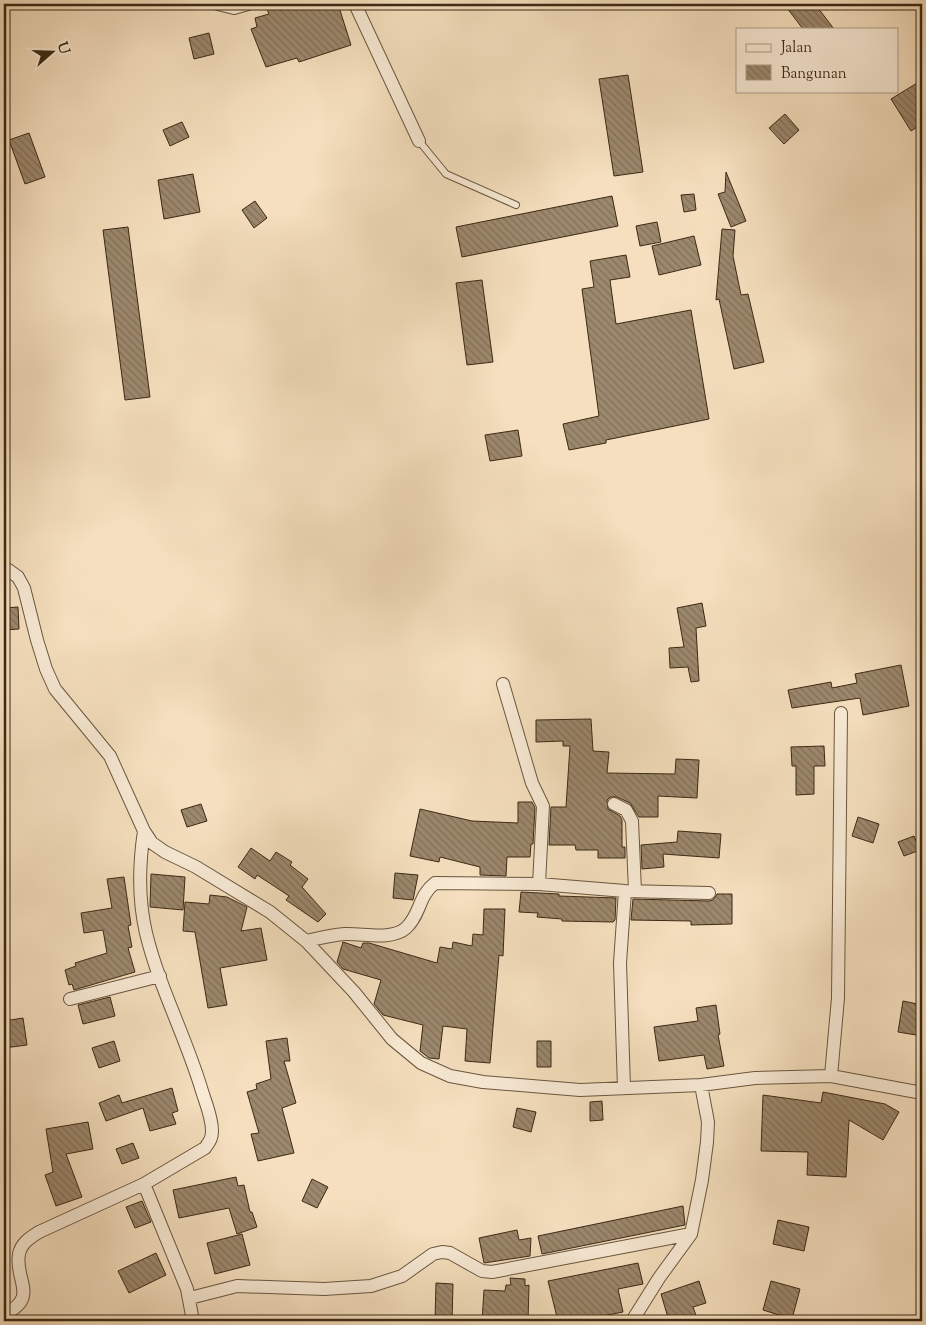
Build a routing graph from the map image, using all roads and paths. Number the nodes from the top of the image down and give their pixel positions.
1 (218, 4) edge
2 (248, 4) edge
3 (354, 4) edge
4 (419, 141) joint
5 (516, 205) dead end
6 (4, 567) edge
7 (502, 684) dead end
8 (841, 713) dead end
9 (614, 804) dead end
10 (144, 830) junction
11 (539, 884) junction
12 (630, 891) junction
13 (709, 893) dead end
14 (306, 941) junction
15 (160, 976) junction
16 (70, 999) dead end
17 (832, 1076) junction
18 (701, 1085) junction
19 (624, 1088) junction
20 (922, 1093) edge
21 (144, 1184) junction
22 (691, 1234) junction
23 (190, 1298) junction
24 (4, 1314) edge
25 (192, 1321) edge
26 (632, 1321) edge

1 - 2 street
3 - 4 street
4 - 5 lane
6 - 10 street
7 - 11 street
8 - 17 street
9 - 12 street
10 - 14 street
10 - 15 street
11 - 12 street
11 - 14 street
12 - 13 street
12 - 19 street
14 - 19 street
15 - 16 street
15 - 21 street
17 - 18 street
17 - 20 street
18 - 19 street
18 - 22 street
21 - 23 street
21 - 24 street
22 - 23 street
22 - 26 street
23 - 25 street

